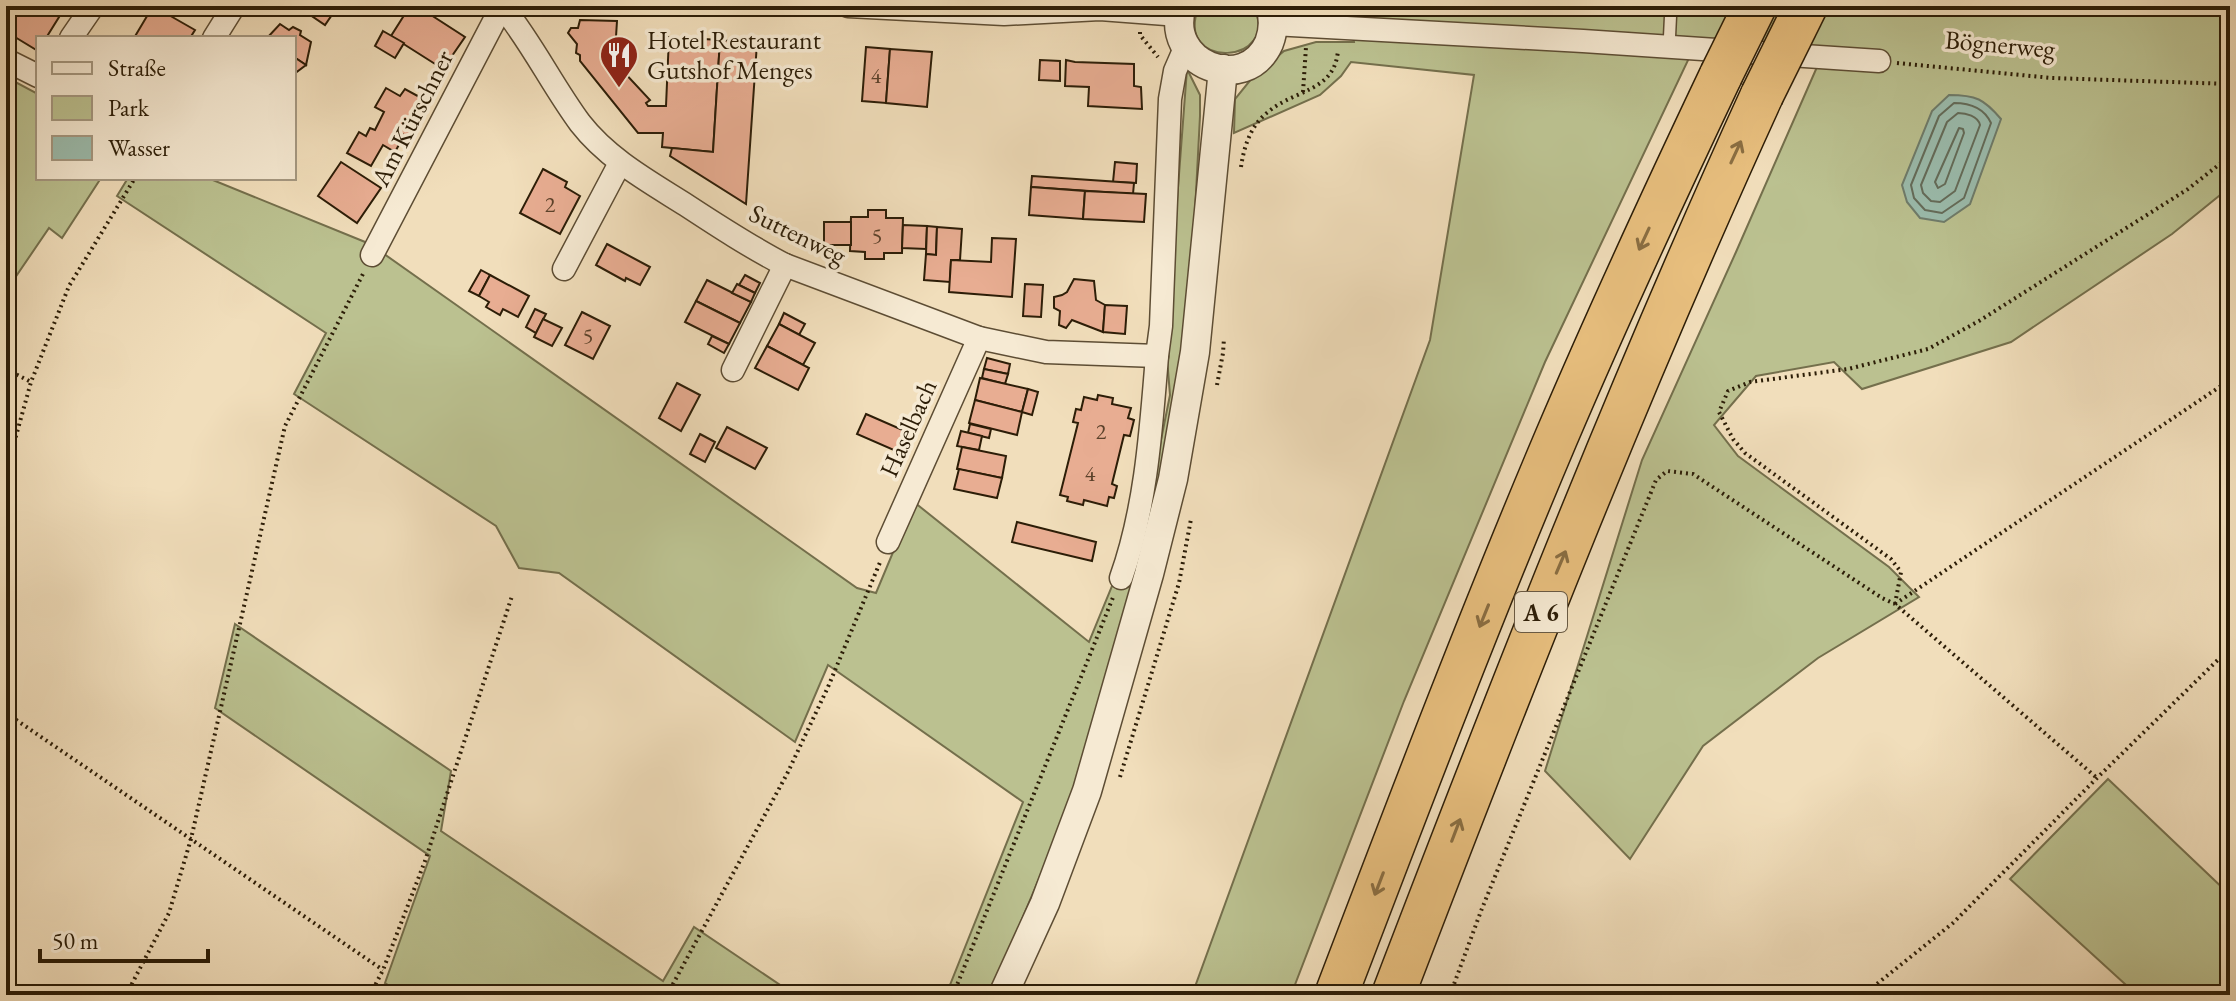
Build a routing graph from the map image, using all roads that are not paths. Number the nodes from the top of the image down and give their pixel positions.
1 (93, 6) edge
2 (234, 6) edge
3 (502, 6) edge
4 (848, 6) edge
5 (1671, 6) edge
6 (1755, 6) edge
7 (1806, 6) edge
8 (1181, 10) edge
9 (1271, 15) edge
10 (72, 36) edge
11 (215, 36) edge
12 (1669, 47) junction
13 (1180, 59) junction
14 (6, 60) edge
15 (1879, 61) road end
16 (1223, 69) junction
17 (36, 75) edge
18 (620, 163) junction
19 (372, 255) road end
20 (785, 265) junction
21 (564, 269) dead end
22 (979, 338) junction
23 (1157, 356) junction
24 (733, 370) dead end
25 (888, 542) road end
26 (1121, 578) road end
27 (1003, 995) edge
28 (1336, 995) edge
29 (1393, 995) edge

1 - 10 street
2 - 11 street
3 - 18 street, Suttenweg
3 - 19 street, Am Kürschner
4 - 8 street
5 - 12 lane
6 -> 28 highway, A 6, bridge
29 -> 7 highway, A 6, bridge
8 - 13 street
9 - 12 street
9 - 16 street
12 - 15 street
13 - 16 street
13 - 23 street
14 - 17 street
16 - 27 street
18 - 20 street, Suttenweg
18 - 21 street
20 - 22 street, Suttenweg
20 - 24 street
22 - 23 street, Suttenweg
22 - 25 street, Haselbach
23 - 26 street

